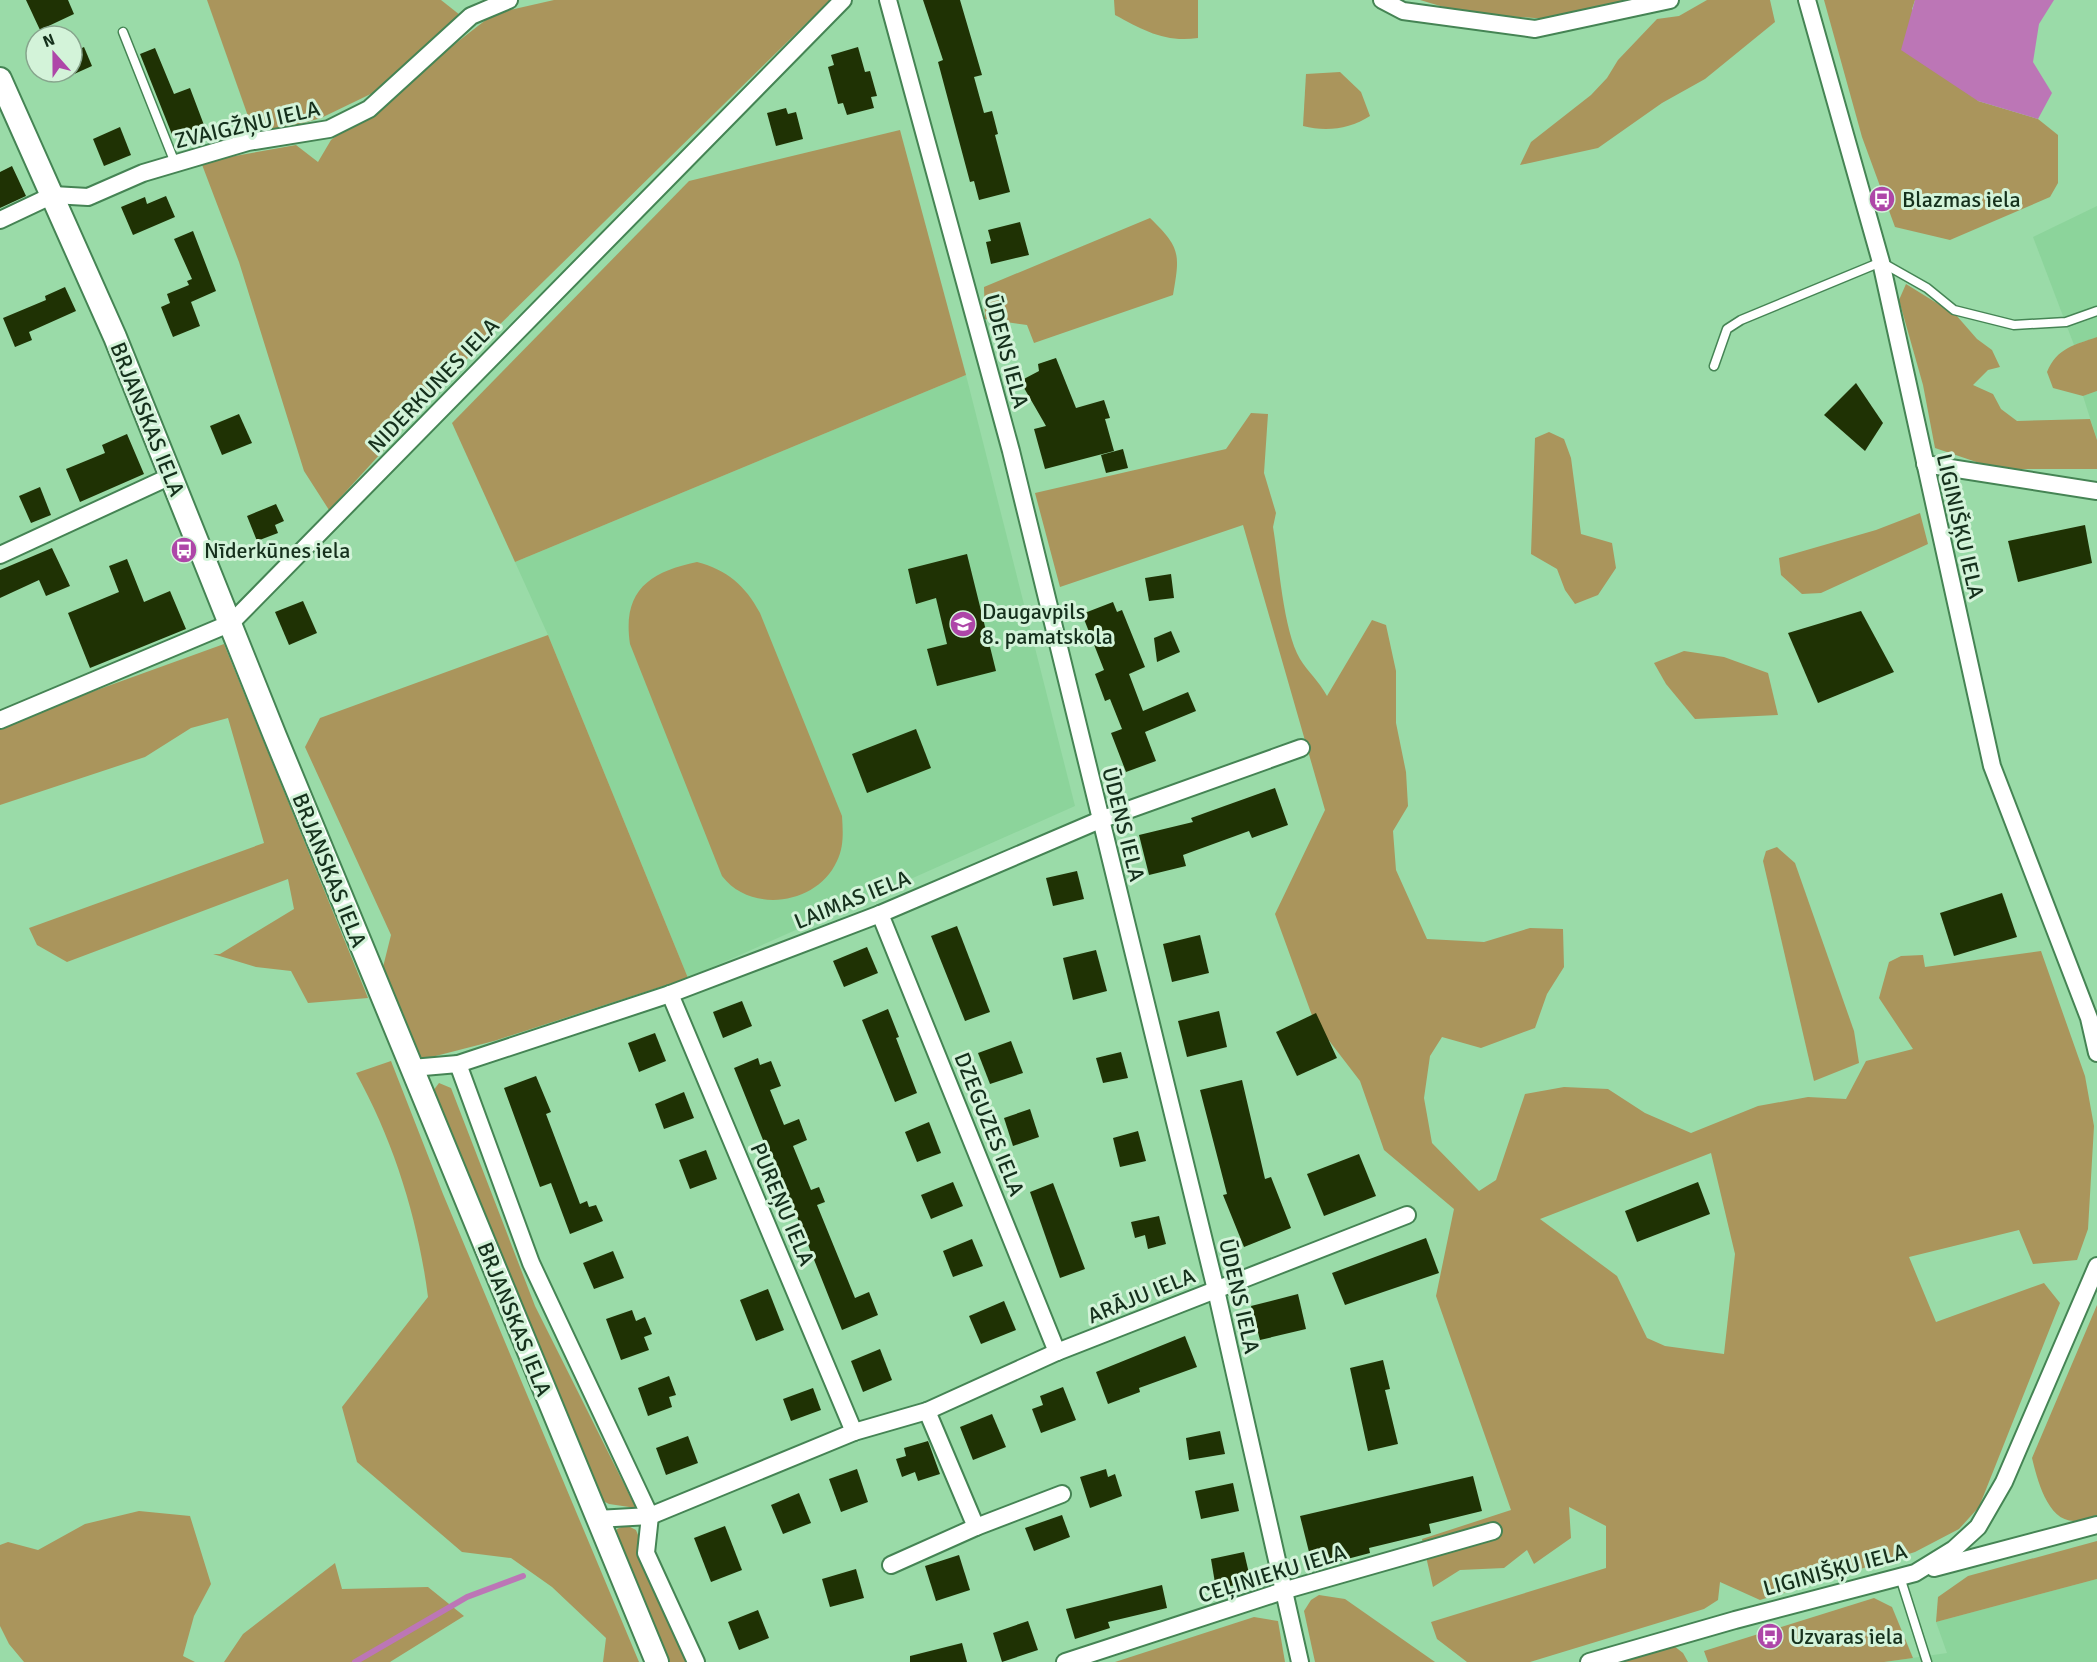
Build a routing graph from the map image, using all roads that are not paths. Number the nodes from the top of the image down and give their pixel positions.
1 (509, 0) edge
2 (843, 0) edge
3 (888, 0) edge
4 (1382, 0) edge
5 (1670, 0) edge
6 (1807, 0) edge
7 (123, 32) dead end
8 (0, 79) edge
9 (175, 163) junction
10 (53, 195) junction
11 (0, 220) edge
12 (1881, 262) junction
13 (2097, 311) edge
14 (1714, 366) dead end
15 (1925, 464) junction
16 (171, 476) junction
17 (2097, 491) edge
18 (0, 555) edge
19 (231, 623) junction
20 (0, 720) edge
21 (1301, 748) dead end
22 (1100, 820) junction
23 (880, 914) junction
24 (670, 994) junction
25 (2093, 1023) edge
26 (2097, 1053) edge
27 (458, 1064) junction
28 (412, 1068) junction
29 (1407, 1215) dead end
30 (2097, 1266) edge
31 (1216, 1290) junction
32 (1058, 1352) junction
33 (927, 1411) junction
34 (854, 1432) junction
35 (1062, 1494) dead end
36 (650, 1516) junction
37 (597, 1520) junction
38 (2097, 1526) edge
39 (976, 1527) junction
40 (1493, 1531) dead end
41 (891, 1564) dead end
42 (1908, 1575) junction
43 (1286, 1590) junction
44 (657, 1662) edge
45 (696, 1662) edge
46 (1065, 1662) edge
47 (1300, 1662) edge
48 (1589, 1662) edge
49 (1927, 1662) edge

1 - 9 street, ZVAIGŽŅU IELA
2 - 19 street, NIDERKUNES IELA
3 - 22 street, ŪDENS IELA
4 - 5 street
6 - 12 street, LIGINIŠĶU IELA
7 - 9 lane
8 - 10 main road, BRJANSKAS IELA
9 - 10 street, ZVAIGŽŅU IELA
10 - 11 street, ZVAIGŽŅU IELA
10 - 16 main road, BRJANSKAS IELA
12 - 13 lane
12 - 14 lane
12 - 15 street, LIGINIŠĶU IELA
15 - 17 street
15 - 25 street, LIGINIŠĶU IELA
16 - 18 street
16 - 19 main road, BRJANSKAS IELA
19 - 20 street, NIDERKUNES IELA
19 - 28 main road, BRJANSKAS IELA
21 - 22 street, LAIMAS IELA
22 - 23 street, LAIMAS IELA
22 - 31 street, ŪDENS IELA
23 - 24 street, LAIMAS IELA
23 - 32 street, DZEGUZES IELA
24 - 27 street, LAIMAS IELA
24 - 34 street, PUREŅU IELA
25 - 26 street, LIGINIŠĶU IELA
27 - 28 street, LAIMAS IELA
27 - 36 street
28 - 37 main road, BRJANSKAS IELA
29 - 31 street, ARĀJU IELA
30 - 42 street, LIGINIŠĶU IELA
31 - 32 street, ARĀJU IELA
31 - 43 street, ŪDENS IELA
32 - 33 street, ARĀJU IELA
33 - 34 street, ARĀJU IELA
33 - 39 street
34 - 36 street, ARĀJU IELA
35 - 39 street
36 - 37 street, ARĀJU IELA
36 - 45 street
37 - 44 main road, BRJANSKAS IELA
38 - 42 street
39 - 41 street
40 - 43 street, CEĻINIEKU IELA
42 - 48 street, LIGINIŠĶU IELA
42 - 49 lane
43 - 46 street, CEĻINIEKU IELA
43 - 47 street, ŪDENS IELA

